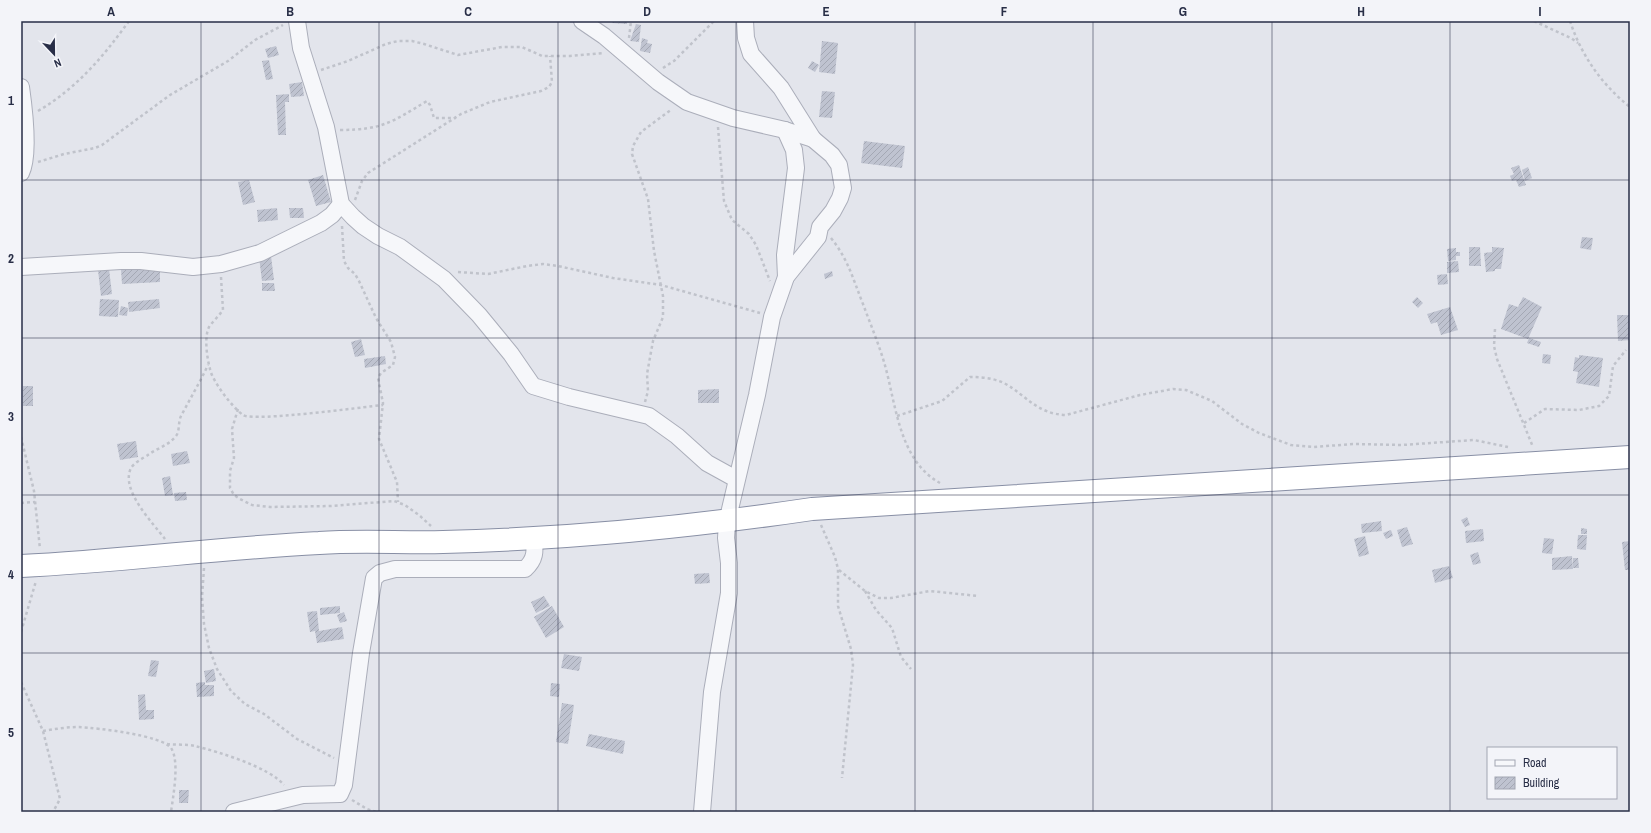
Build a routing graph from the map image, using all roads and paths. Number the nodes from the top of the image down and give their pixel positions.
1 (128, 21) edge
2 (582, 21) edge
3 (714, 21) edge
4 (745, 21) edge
5 (1534, 21) edge
6 (1570, 21) edge
7 (291, 23) edge
8 (1578, 44) junction
9 (607, 53) dead end
10 (550, 56) junction
11 (309, 73) junction
12 (658, 82) junction
13 (21, 88) edge
14 (687, 102) junction
15 (1630, 107) edge
16 (714, 112) junction
17 (456, 118) junction
18 (24, 119) junction
19 (785, 130) junction
20 (327, 132) junction
21 (814, 139) junction
22 (22, 171) edge
23 (343, 209) junction
24 (820, 227) junction
25 (221, 264) junction
26 (21, 267) edge
27 (438, 275) junction
28 (786, 277) junction
29 (661, 285) junction
30 (774, 310) junction
31 (1495, 329) dead end
32 (1626, 350) dead end
33 (209, 363) junction
34 (383, 405) junction
35 (238, 409) junction
36 (649, 416) junction
37 (897, 416) junction
38 (1524, 422) junction
39 (21, 437) edge
40 (1509, 447) dead end
41 (1630, 457) edge
42 (1540, 462) junction
43 (736, 479) junction
44 (943, 484) dead end
45 (35, 502) junction
46 (398, 502) junction
47 (21, 503) edge
48 (812, 509) junction
49 (727, 522) junction
50 (534, 537) junction
51 (444, 542) junction
52 (209, 550) junction
53 (177, 553) junction
54 (31, 566) edge
55 (838, 569) junction
56 (864, 591) junction
57 (978, 596) dead end
58 (21, 632) edge
59 (911, 669) dead end
60 (21, 682) edge
61 (43, 731) junction
62 (166, 744) junction
63 (346, 770) junction
64 (842, 778) dead end
65 (340, 794) junction
66 (294, 797) junction
67 (368, 811) edge
68 (53, 812) edge
69 (171, 812) edge
70 (234, 812) edge
71 (376, 812) edge
72 (702, 812) edge

1 - 18 path
2 - 12 street
3 - 12 path
4 - 21 street
5 - 8 path
6 - 8 path
7 - 11 street
7 - 22 path
8 - 15 path
9 - 10 path
10 - 11 path
10 - 17 path
11 - 20 street
12 - 14 street
13 - 18 street
14 - 16 street
14 - 29 path
16 - 19 street
16 - 30 path
17 - 20 path
17 - 23 path
18 - 22 street
19 - 21 street
19 - 28 street
20 - 23 street
21 - 24 street
23 - 25 street
23 - 27 street
23 - 34 path
24 - 28 street
24 - 37 path
25 - 26 street
25 - 33 path
27 - 29 path
27 - 36 street
28 - 30 street
29 - 30 path
29 - 36 path
30 - 43 street
31 - 38 path
32 - 38 path
33 - 35 path
33 - 53 path
34 - 35 path
34 - 46 path
35 - 46 path
36 - 43 street
37 - 40 path
37 - 44 path
38 - 42 path
39 - 45 path
41 - 42 highway
42 - 48 highway
43 - 49 street
45 - 47 path
45 - 54 path
46 - 51 path
48 - 49 highway
48 - 55 path
49 - 50 highway
49 - 72 street
50 - 51 highway
50 - 63 street
51 - 52 highway
52 - 53 highway
52 - 63 path
53 - 54 highway
54 - 58 path
55 - 56 path
55 - 64 path
56 - 57 path
56 - 59 path
60 - 61 path
61 - 62 path
61 - 68 path
62 - 66 path
62 - 69 path
63 - 65 street
65 - 66 street
65 - 67 path
66 - 70 street
67 - 71 path

